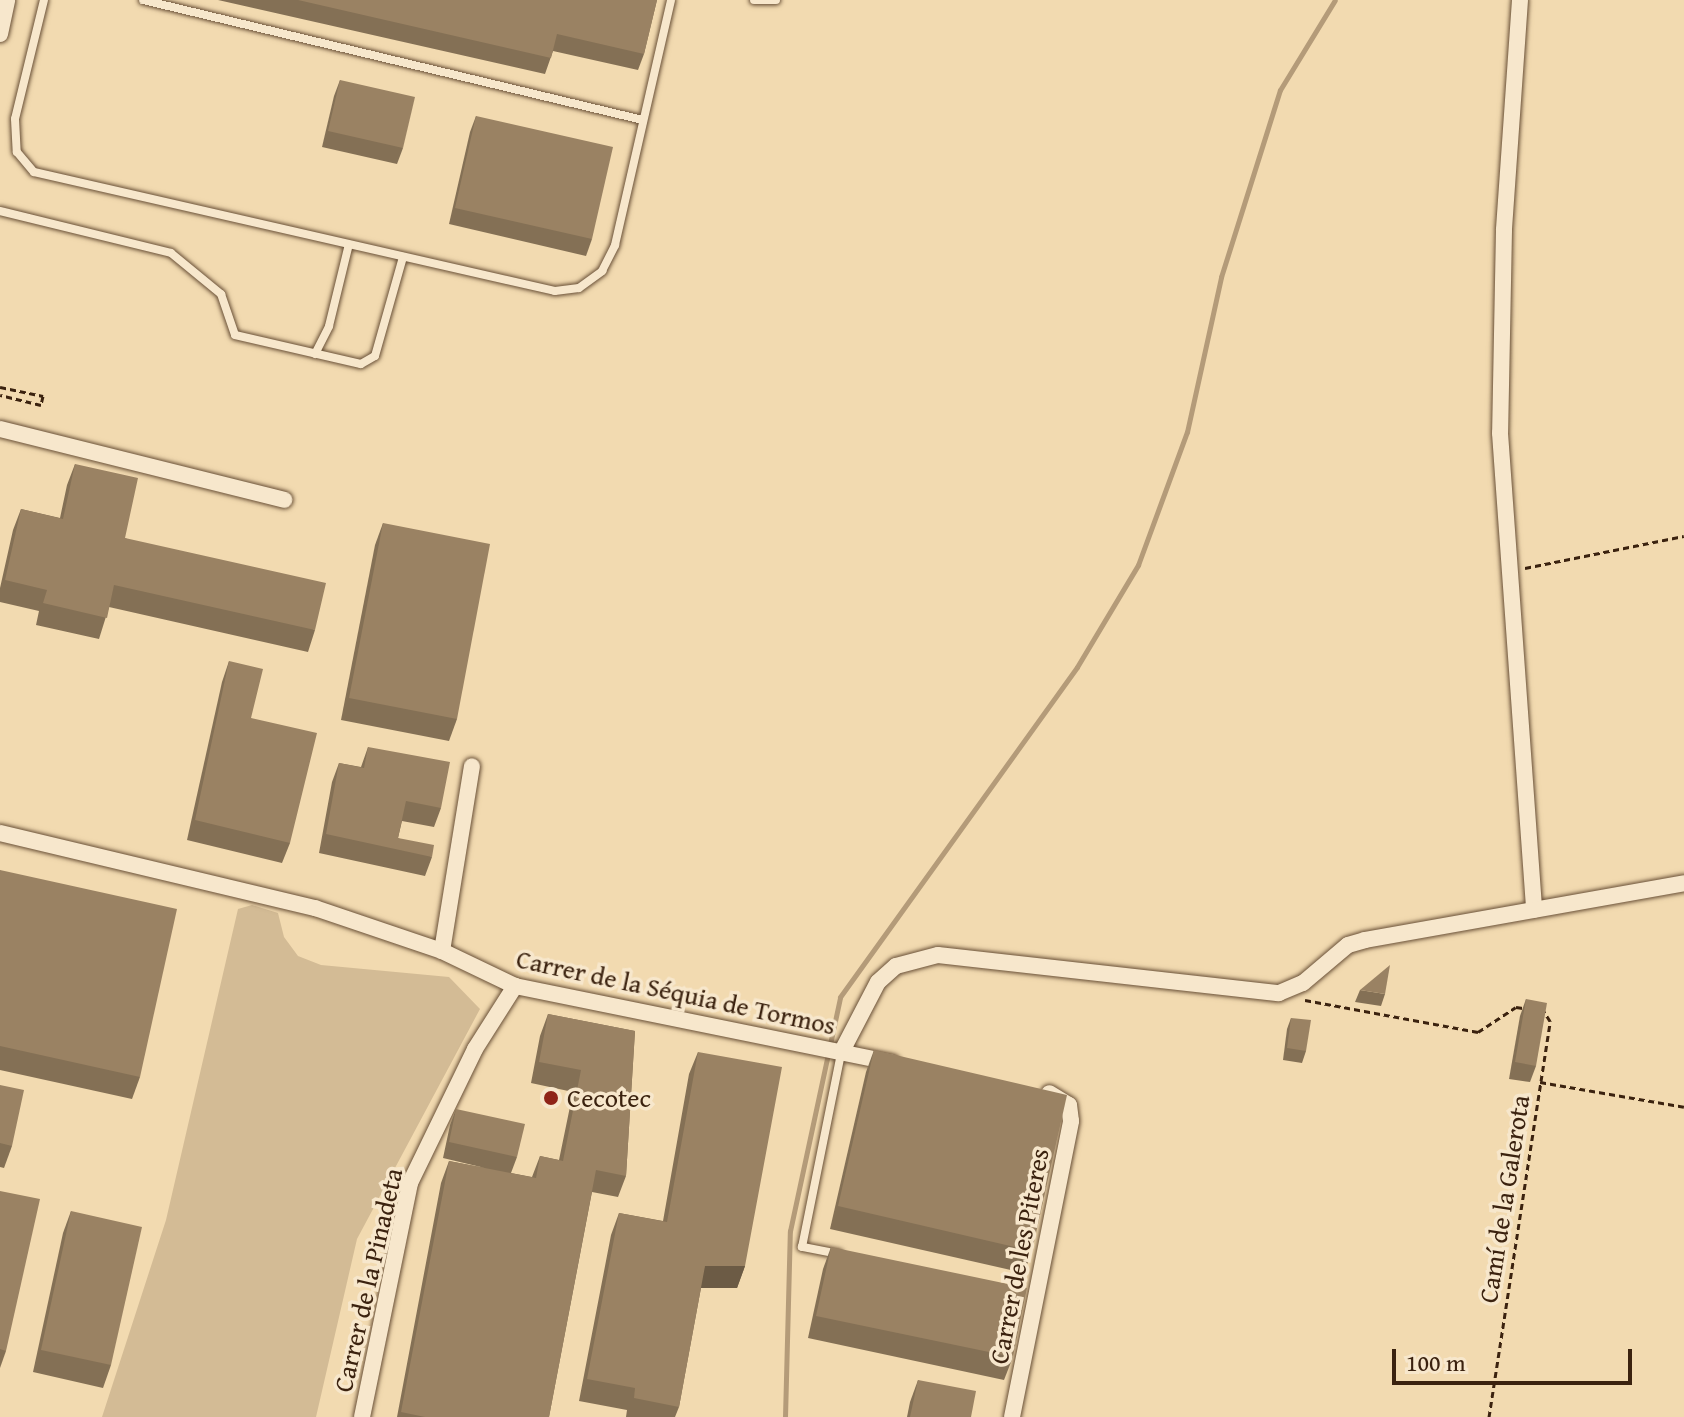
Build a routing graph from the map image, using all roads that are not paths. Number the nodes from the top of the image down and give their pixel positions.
1 (7, 0) edge
2 (44, 0) edge
3 (143, 0) edge
4 (671, 0) edge
5 (754, 0) edge
6 (776, 0) edge
7 (1520, 0) edge
8 (0, 34) edge
9 (643, 120) junction
10 (0, 211) edge
11 (349, 244) junction
12 (403, 257) junction
13 (315, 354) junction
14 (0, 429) edge
15 (284, 500) dead end
16 (472, 766) dead end
17 (0, 833) edge
18 (1684, 883) edge
19 (1534, 910) junction
20 (442, 951) junction
21 (515, 986) junction
22 (841, 1053) junction
23 (918, 1068) edge
24 (1025, 1088) edge
25 (849, 1256) edge
26 (362, 1417) edge
27 (1012, 1417) edge

1 - 8 street
2 - 11 lane
3 - 9 lane
4 - 9 lane
5 - 6 lane
7 - 19 street
9 - 12 lane
10 - 13 lane
11 - 12 lane
11 - 13 lane
12 - 13 lane
14 - 15 street
16 - 20 street
17 - 20 street, Carrer de la Séquia de Tormos
18 - 19 street
19 - 22 street
20 - 21 street, Carrer de la Séquia de Tormos
21 - 22 street, Carrer de la Séquia de Tormos
21 - 26 street, Carrer de la Pinadeta
22 - 23 street, Carrer de la Séquia de Tormos
22 - 25 lane
24 - 27 street, Carrer de les Piteres

